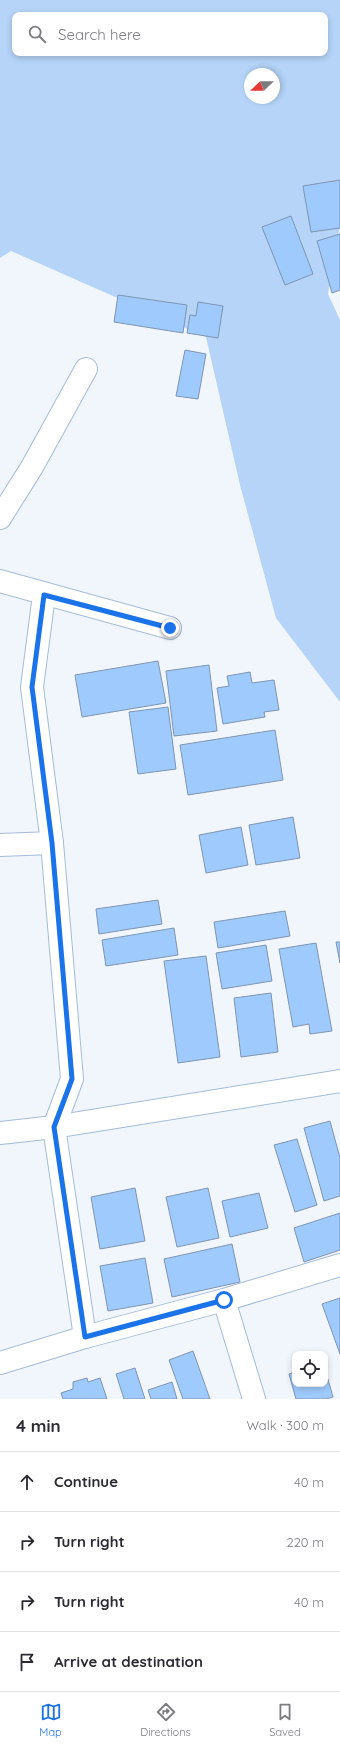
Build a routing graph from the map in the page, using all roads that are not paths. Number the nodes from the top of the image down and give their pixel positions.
1 (86, 369) dead end
2 (0, 518) edge
3 (0, 581) edge
4 (44, 595) junction
5 (170, 628) dead end
6 (52, 843) junction
7 (0, 845) edge
8 (340, 1081) edge
9 (54, 1127) junction
10 (0, 1133) edge
11 (340, 1265) edge
12 (224, 1300) junction
13 (85, 1337) junction
14 (0, 1363) edge
15 (254, 1399) edge

1 - 2 street
3 - 4 street
4 - 5 street
4 - 6 street
6 - 7 street
6 - 9 street
8 - 9 street
9 - 10 street
9 - 13 street
11 - 12 street
12 - 13 street
12 - 15 street
13 - 14 street

